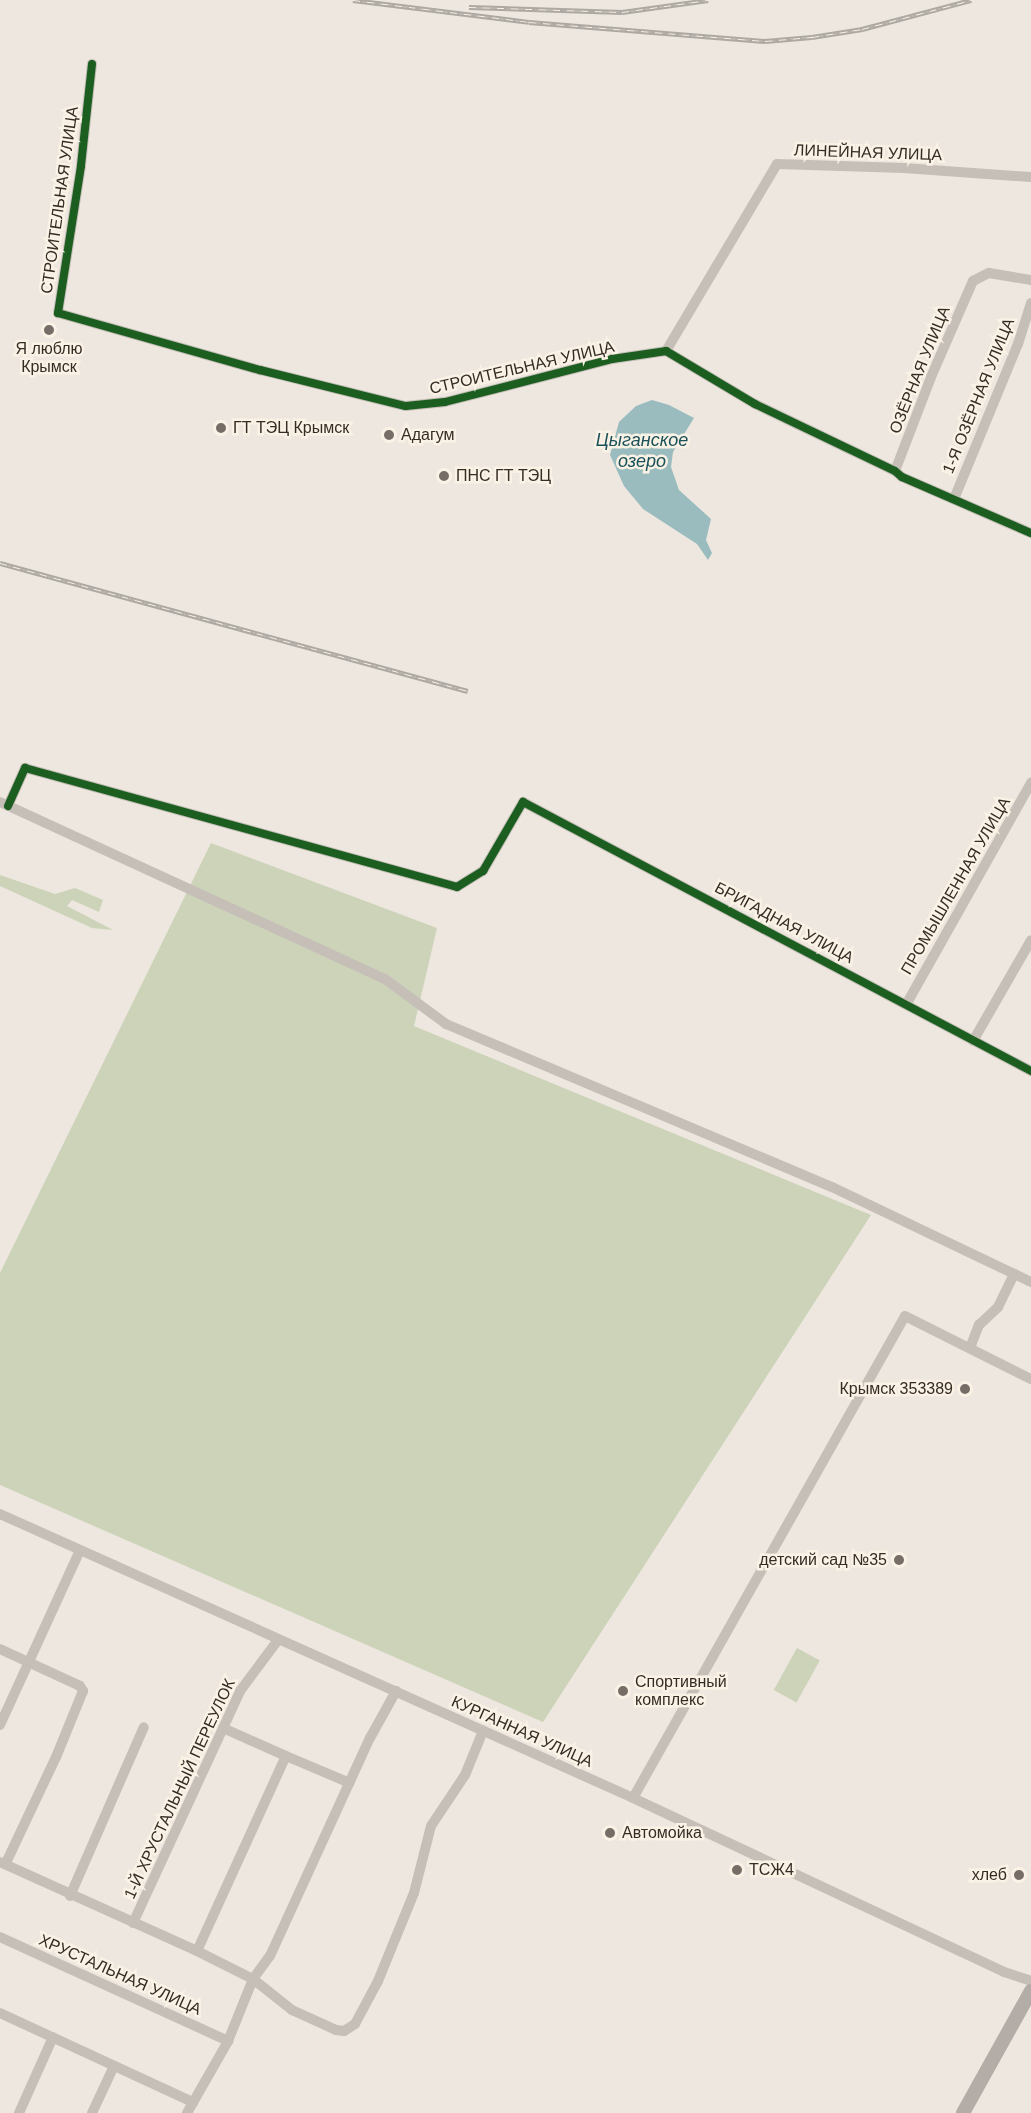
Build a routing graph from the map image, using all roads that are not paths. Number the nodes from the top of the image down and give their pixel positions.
1 (92, 64) dead end
2 (1031, 177) edge
3 (1031, 279) edge
4 (1031, 303) edge
5 (666, 351) junction
6 (895, 471) junction
7 (954, 499) junction
8 (1031, 533) edge
9 (1031, 783) edge
10 (4, 804) edge
11 (1031, 940) edge
12 (907, 1003) junction
13 (973, 1041) junction
14 (1031, 1071) edge
15 (1014, 1274) junction
16 (1031, 1282) edge
17 (970, 1348) junction
18 (1031, 1379) edge
19 (0, 1514) edge
20 (80, 1550) junction
21 (278, 1640) junction
22 (0, 1649) edge
23 (29, 1662) junction
24 (396, 1691) junction
25 (0, 1725) edge
26 (144, 1727) dead end
27 (223, 1728) junction
28 (483, 1731) junction
29 (286, 1755) junction
30 (350, 1784) junction
31 (633, 1798) junction
32 (2, 1863) edge
33 (70, 1896) junction
34 (133, 1923) junction
35 (0, 1937) edge
36 (197, 1951) junction
37 (254, 1979) junction
38 (1031, 1981) edge
39 (1031, 1990) edge
40 (0, 2013) edge
41 (53, 2037) junction
42 (228, 2041) junction
43 (114, 2066) junction
44 (193, 2102) junction
45 (19, 2113) edge
46 (93, 2113) edge
47 (187, 2113) edge
48 (963, 2113) edge

1 - 5 street, СТРОИТЕЛЬНАЯ УЛИЦА
2 - 5 street, ЛИНЕЙНАЯ УЛИЦА
3 - 6 street, ОЗЁРНАЯ УЛИЦА
4 - 7 street, 1-Я ОЗЁРНАЯ УЛИЦА
5 - 6 street
6 - 7 street
7 - 8 street
9 - 12 street, ПРОМЫШЛЕННАЯ УЛИЦА
10 - 12 street, БРИГАДНАЯ УЛИЦА
10 - 15 street
11 - 13 street
12 - 13 street, БРИГАДНАЯ УЛИЦА
13 - 14 street, БРИГАДНАЯ УЛИЦА
15 - 16 street
15 - 17 street
17 - 18 street
17 - 31 street
19 - 20 street, КУРГАННАЯ УЛИЦА
20 - 21 street, КУРГАННАЯ УЛИЦА
20 - 23 street
21 - 24 street, КУРГАННАЯ УЛИЦА
21 - 27 street, 1-Й ХРУСТАЛЬНЫЙ ПЕРЕУЛОК
22 - 23 street
23 - 25 street
23 - 32 street
24 - 28 street, КУРГАННАЯ УЛИЦА
24 - 30 street
26 - 33 street
27 - 29 street
27 - 34 street, 1-Й ХРУСТАЛЬНЫЙ ПЕРЕУЛОК
28 - 31 street, КУРГАННАЯ УЛИЦА
28 - 37 street
29 - 30 street
29 - 36 street
30 - 37 street
31 - 38 street, КУРГАННАЯ УЛИЦА
32 - 33 street
33 - 34 street
34 - 36 street
35 - 42 street, ХРУСТАЛЬНАЯ УЛИЦА
36 - 37 street
37 - 42 street
39 - 48 main road
40 - 41 street
41 - 43 street
41 - 45 street
42 - 44 street
43 - 44 street
43 - 46 street
44 - 47 street

